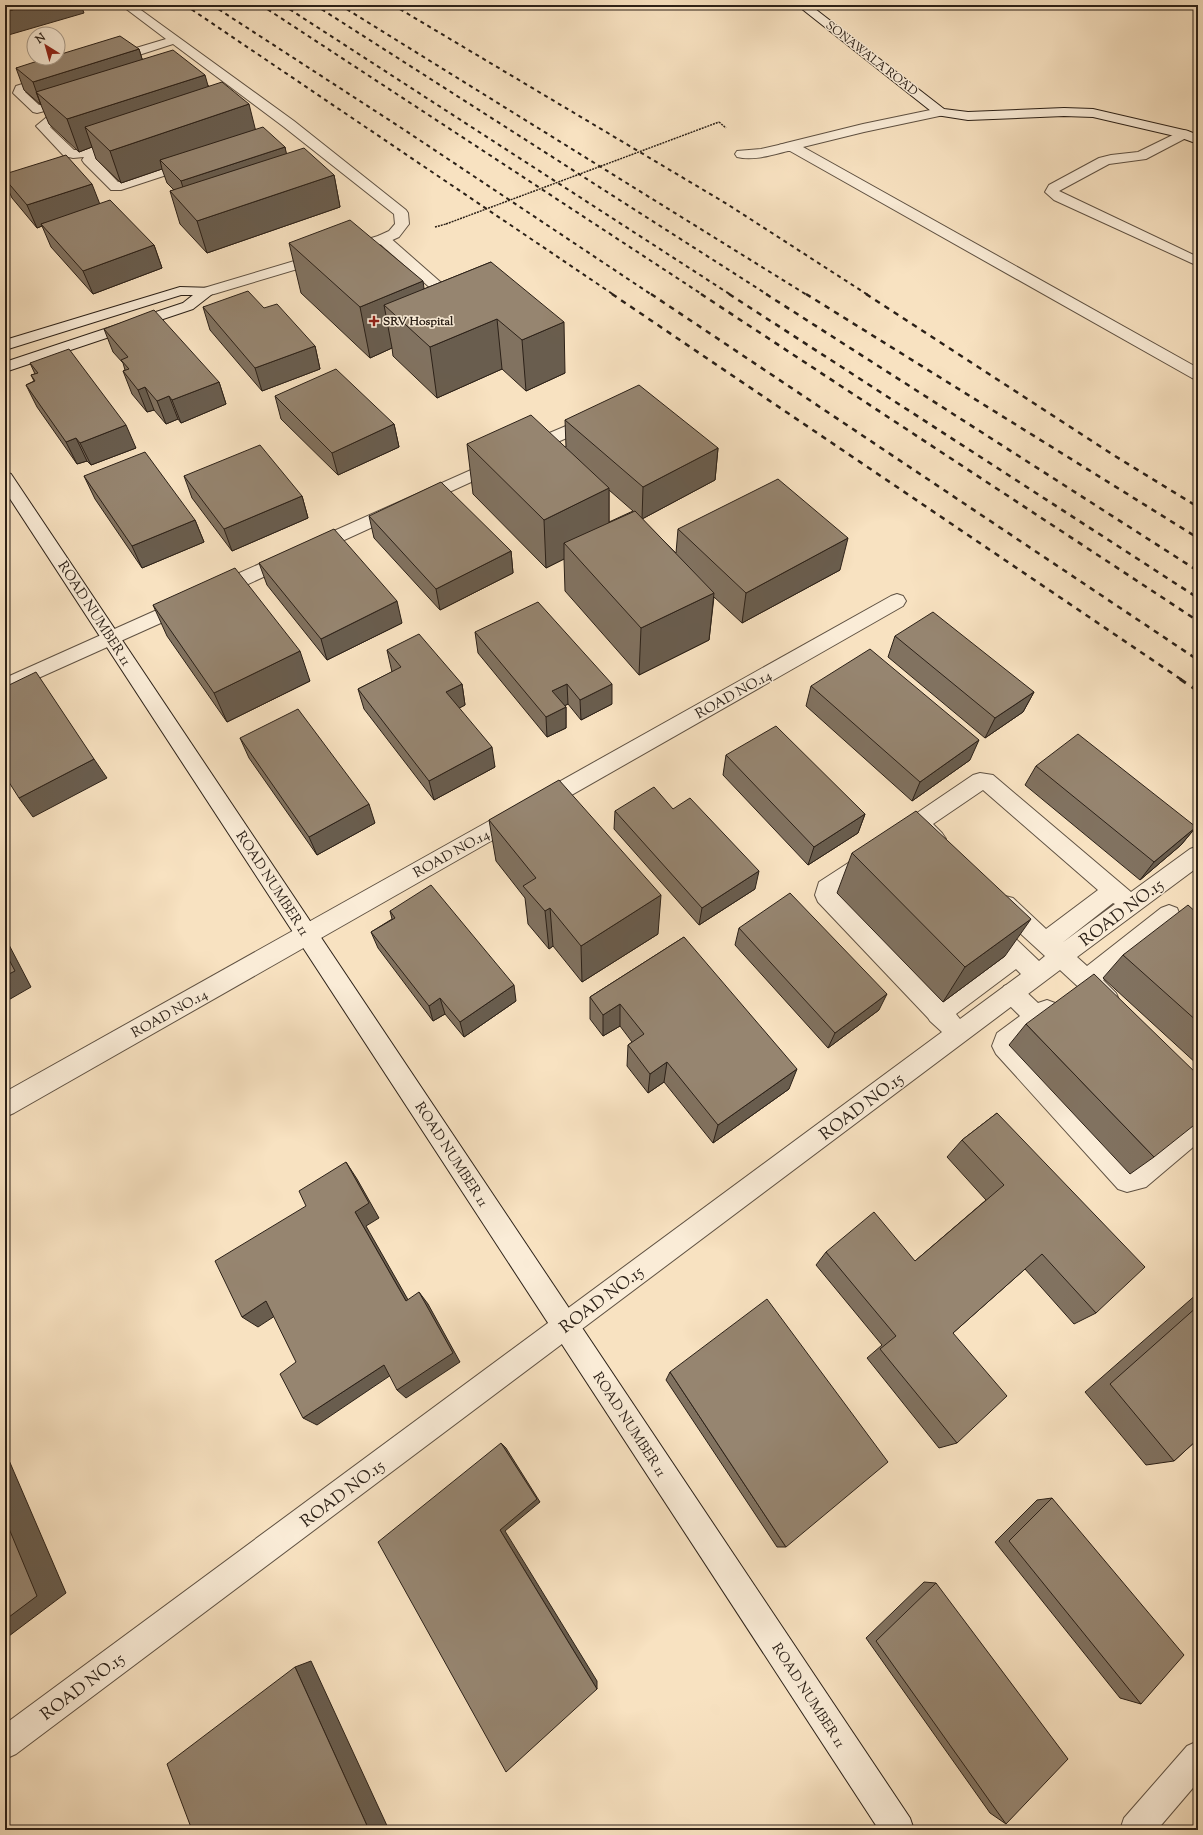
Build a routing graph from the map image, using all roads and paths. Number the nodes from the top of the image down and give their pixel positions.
1 (127, 5) edge
2 (803, 5) edge
3 (174, 40) junction
4 (130, 54) junction
5 (199, 58) junction
6 (100, 63) edge
7 (143, 63) edge
8 (185, 63) edge
9 (213, 69) junction
10 (197, 74) edge
11 (62, 75) edge
12 (80, 96) edge
13 (89, 108) edge
14 (940, 112) junction
15 (719, 122) dead end
16 (289, 124) junction
17 (272, 130) dead end
18 (1182, 134) junction
19 (1198, 140) edge
20 (787, 147) junction
21 (742, 154) dead end
22 (201, 159) edge
23 (446, 224) dead end
24 (388, 236) junction
25 (1198, 262) edge
26 (209, 291) junction
27 (465, 311) edge
28 (5, 345) edge
29 (5, 367) edge
30 (1198, 375) edge
31 (609, 412) edge
32 (5, 478) edge
33 (897, 601) dead end
34 (111, 638) junction
35 (5, 686) edge
36 (883, 852) edge
37 (949, 852) edge
38 (1198, 855) edge
39 (989, 890) edge
40 (1130, 896) junction
41 (972, 912) edge
42 (1169, 915) junction
43 (1187, 929) edge
44 (307, 935) junction
45 (1053, 950) junction
46 (1017, 955) junction
47 (1037, 974) junction
48 (1073, 990) junction
49 (1012, 993) junction
50 (938, 1014) junction
51 (1036, 1018) junction
52 (1116, 1019) edge
53 (958, 1033) junction
54 (5, 1105) edge
55 (1198, 1128) edge
56 (565, 1326) junction
57 (5, 1744) edge
58 (1198, 1757) edge
59 (898, 1830) edge
60 (1136, 1830) edge

1 - 3 street
2 - 14 street, SONAWALA ROAD
3 - 4 street
3 - 5 street
4 - 6 street
4 - 7 street
5 - 8 street
5 - 9 street
9 - 10 street
9 - 16 street
11 - 12 street
13 - 22 street
14 - 18 street
14 - 20 street
15 - 23 path, bridge
16 - 17 street
16 - 24 street
18 - 19 street
18 - 25 street
20 - 21 street
20 - 30 street
24 - 26 street
24 - 27 street
26 - 28 street
26 - 29 street
31 - 34 street
32 - 34 street, ROAD NUMBER 11
33 - 44 street, ROAD NO.14
34 - 35 street
34 - 44 street, ROAD NUMBER 11
36 - 50 street
37 - 40 street
38 - 40 street, ROAD NO.15
39 - 45 street
40 - 42 street
40 - 45 street, ROAD NO.15
41 - 46 street
42 - 43 street
42 - 48 street
44 - 54 street, ROAD NO.14
44 - 56 street, ROAD NUMBER 11
45 - 47 street, ROAD NO.15
45 - 48 street
46 - 47 street
46 - 50 street
47 - 49 street, ROAD NO.15
48 - 51 street
48 - 52 street
49 - 51 street
49 - 53 street, ROAD NO.15
50 - 53 street
51 - 55 street
53 - 56 street, ROAD NO.15
56 - 57 street, ROAD NO.15
56 - 59 street, ROAD NUMBER 11
58 - 60 street

